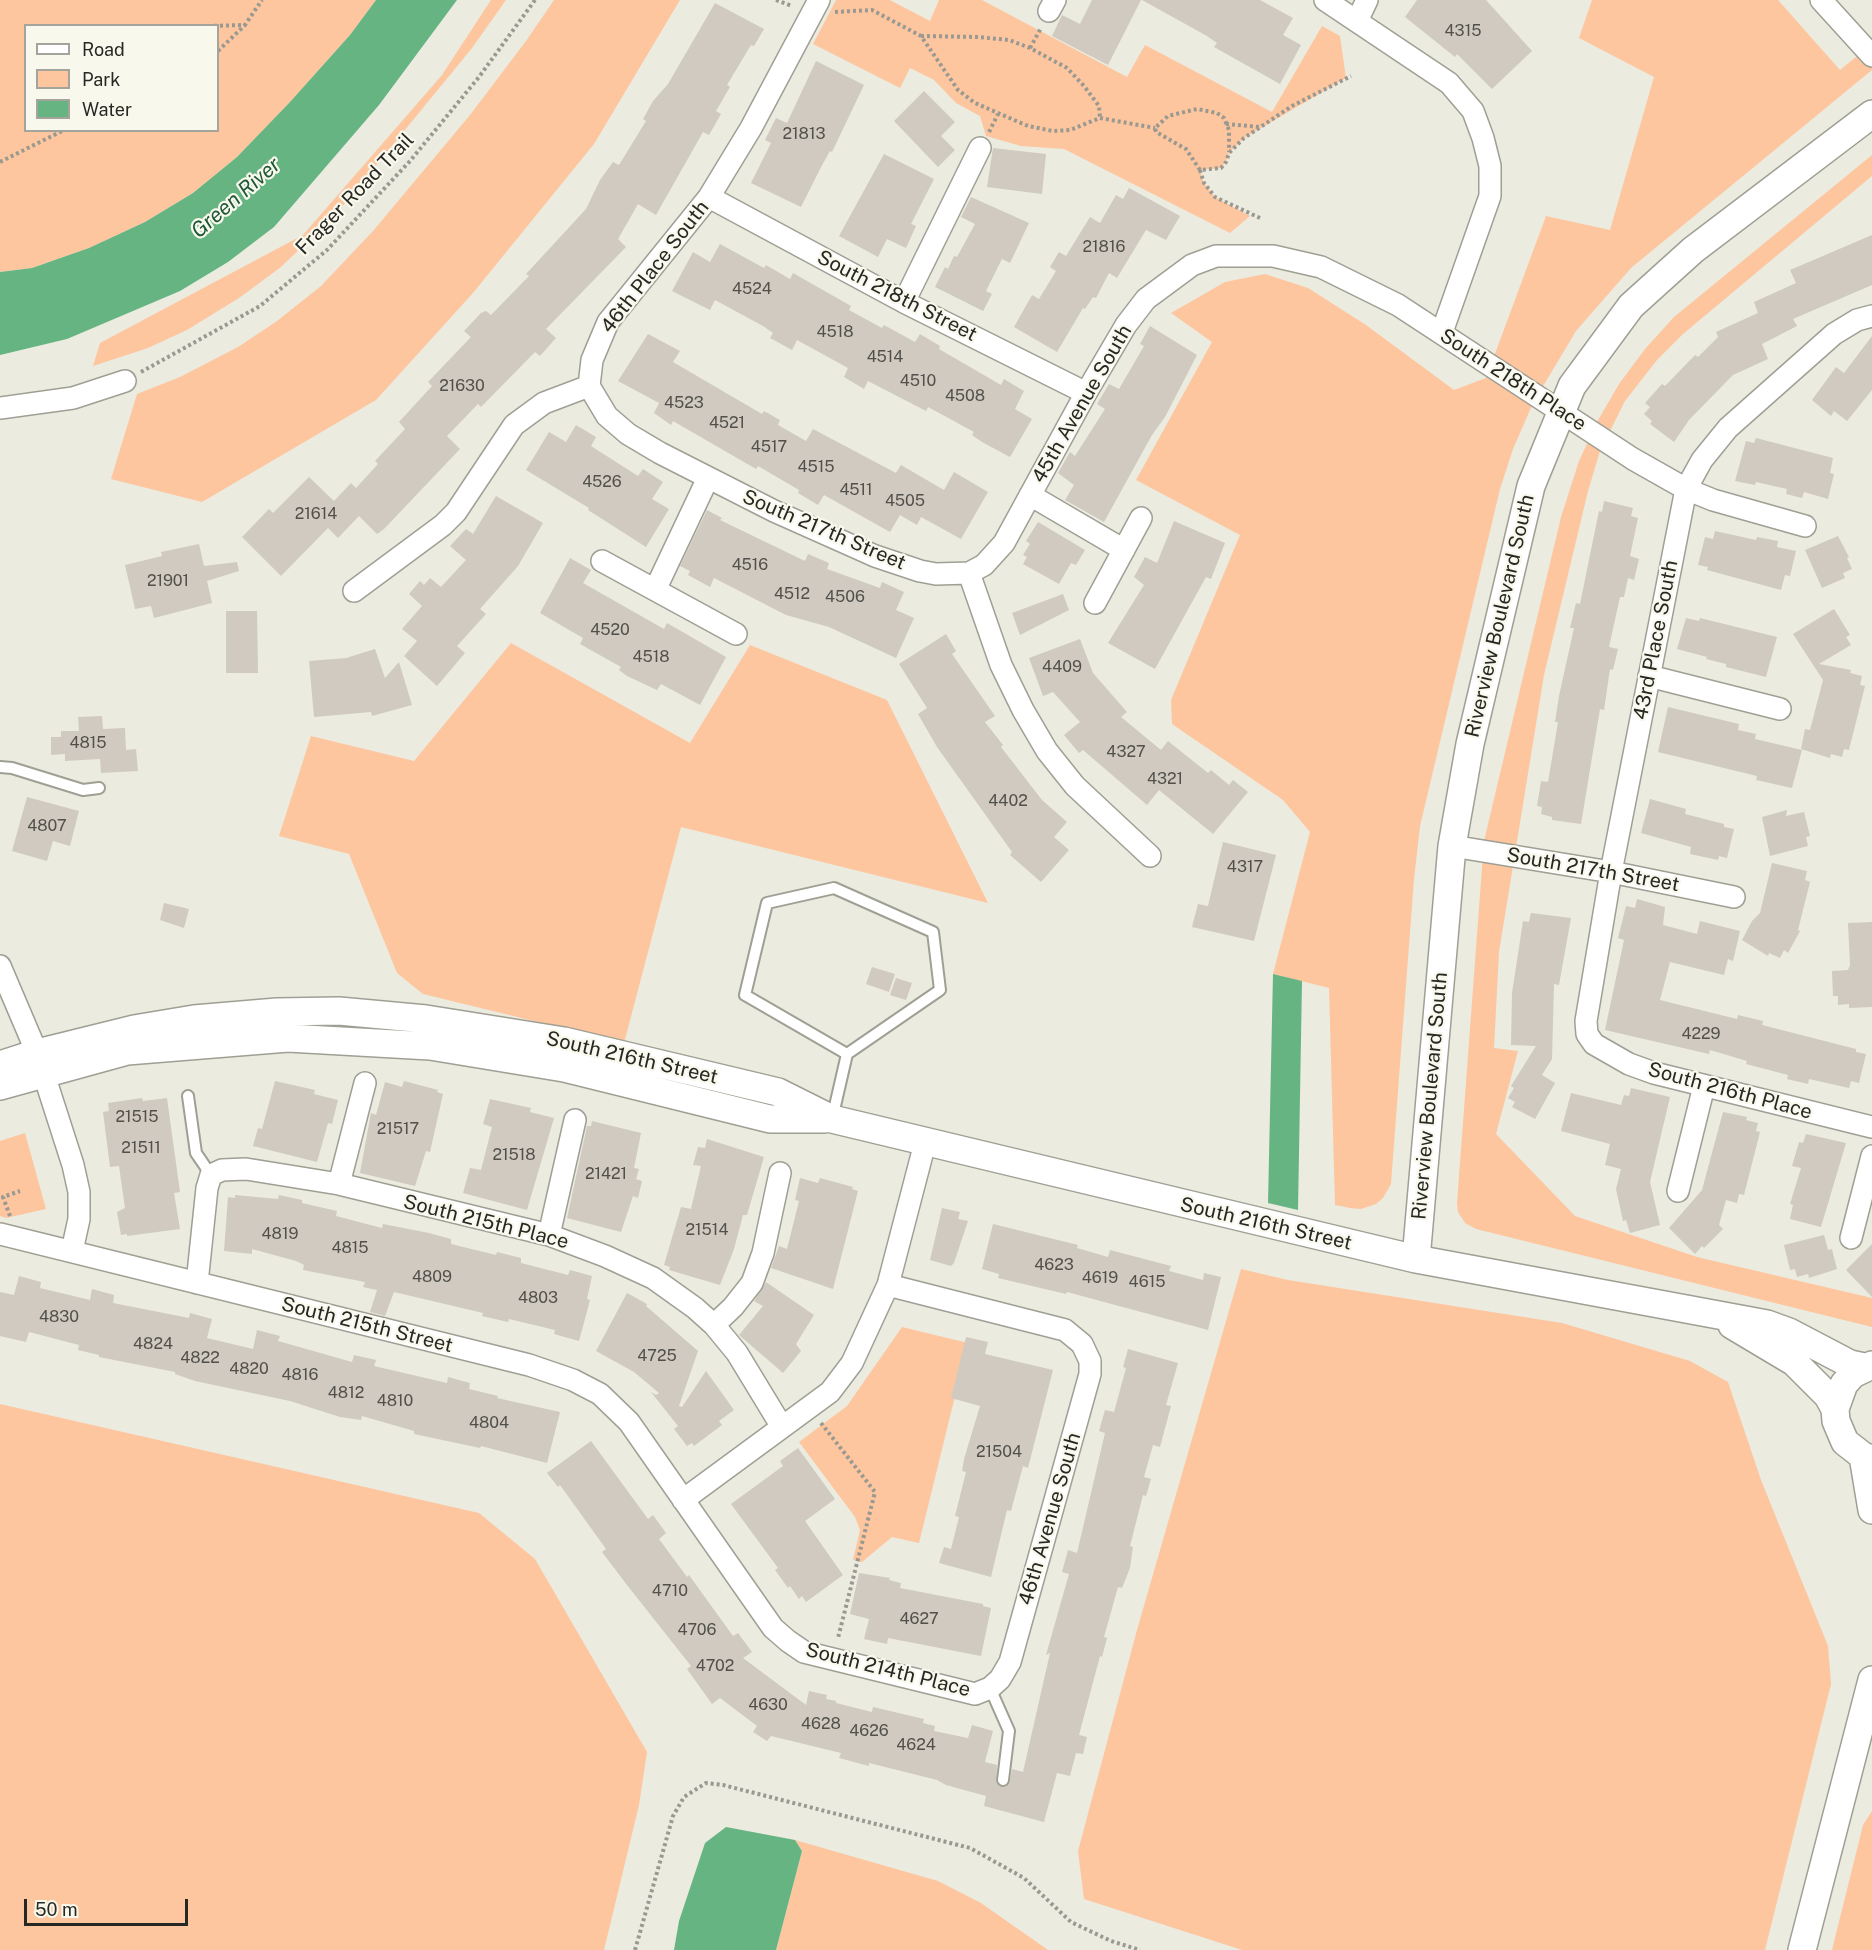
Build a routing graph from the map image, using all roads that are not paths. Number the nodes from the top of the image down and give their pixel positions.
1 (1325, 0) edge
2 (1366, 0) edge
3 (1821, 0) edge
4 (817, 6) edge
5 (1357, 21) junction
6 (1872, 56) edge
7 (1872, 114) edge
8 (980, 148) dead end
9 (709, 197) junction
10 (1216, 256) joint
11 (904, 302) junction
12 (1872, 316) edge
13 (1442, 332) junction
14 (125, 381) road end
15 (589, 386) junction
16 (1086, 393) junction
17 (0, 408) edge
18 (1561, 411) junction
19 (708, 478) junction
20 (1686, 489) junction
21 (1030, 495) junction
22 (1142, 518) dead end
23 (1805, 526) dead end
24 (1124, 550) junction
25 (602, 561) dead end
26 (969, 573) junction
27 (655, 590) junction
28 (354, 591) dead end
29 (1095, 603) dead end
30 (736, 634) dead end
31 (1649, 676) junction
32 (1780, 709) dead end
33 (0, 767) edge
34 (99, 788) dead end
35 (1452, 846) junction
36 (1150, 856) dead end
37 (1611, 872) junction
38 (1734, 897) dead end
39 (0, 966) edge
40 (1594, 1044) joint
41 (847, 1054) junction
42 (41, 1063) junction
43 (0, 1065) edge
44 (365, 1083) dead end
45 (0, 1086) edge
46 (1704, 1086) junction
47 (188, 1096) dead end
48 (832, 1119) junction
49 (575, 1120) dead end
50 (1872, 1127) edge
51 (925, 1143) junction
52 (1872, 1156) edge
53 (217, 1172) junction
54 (780, 1173) dead end
55 (339, 1184) junction
56 (1678, 1191) dead end
57 (6, 1228) edge
58 (549, 1235) junction
59 (1851, 1238) dead end
60 (72, 1251) junction
61 (1416, 1259) junction
62 (197, 1283) junction
63 (888, 1285) junction
64 (1704, 1313) junction
65 (714, 1324) junction
66 (1868, 1366) edge
67 (1835, 1409) junction
68 (782, 1427) junction
69 (1867, 1458) edge
70 (683, 1500) junction
71 (1872, 1510) edge
72 (788, 1641) joint
73 (1872, 1680) edge
74 (990, 1688) junction
75 (1867, 1721) edge
76 (1003, 1780) dead end
77 (1802, 1950) edge

1 - 5 street
2 - 5 street
3 - 6 street
4 - 9 street, 46th Place South
5 - 13 street
7 - 18 street, Riverview Boulevard South
8 - 11 street
9 - 11 street, South 218th Street
9 - 15 street, 46th Place South
10 - 13 street, South 218th Place
10 - 16 street, 45th Avenue South
11 - 16 street, South 218th Street
12 - 20 street, 43rd Place South
13 - 18 street, South 218th Place
14 - 17 street
15 - 19 street, South 217th Street
15 - 28 street
16 - 21 street, 45th Avenue South
18 - 20 street, South 218th Place
18 - 35 street, Riverview Boulevard South
19 - 26 street, South 217th Street
19 - 27 street
20 - 23 street, South 218th Place
20 - 31 street, 43rd Place South
21 - 24 street
21 - 26 street, 45th Avenue South
22 - 24 street
24 - 29 street
25 - 27 street
26 - 36 street
27 - 30 street
31 - 32 street
31 - 37 street, 43rd Place South
33 - 34 lane
35 - 37 street, South 217th Street
35 - 61 street, Riverview Boulevard South
37 - 38 street, South 217th Street
37 - 40 street, 43rd Place South
39 - 42 street
40 - 46 street, South 216th Place
41 - 41 lane
41 - 48 lane
42 - 43 street
42 - 45 street
42 - 48 street, South 216th Street
42 - 48 street, South 216th Street
42 - 60 street
44 - 55 street
46 - 50 street, South 216th Place
46 - 56 street
47 - 53 lane
48 - 51 street, South 216th Street
49 - 58 street
51 - 61 street, South 216th Street
51 - 63 street
52 - 59 street
53 - 55 street, South 215th Place
53 - 62 street
54 - 65 street
55 - 58 street, South 215th Place
57 - 60 street, South 215th Street
58 - 65 street, South 215th Place
60 - 62 street, South 215th Street
61 - 64 street, South 216th Street
62 - 70 street, South 215th Street
63 - 68 street
63 - 74 street, 46th Avenue South
64 - 66 street, South 216th Street
64 - 67 street, South 216th Street
65 - 68 street, South 215th Place
66 - 67 street
67 - 69 street
68 - 70 street
69 - 71 street
70 - 72 street, South 215th Street
72 - 74 street, South 214th Place
73 - 75 street
74 - 76 lane
75 - 77 street

